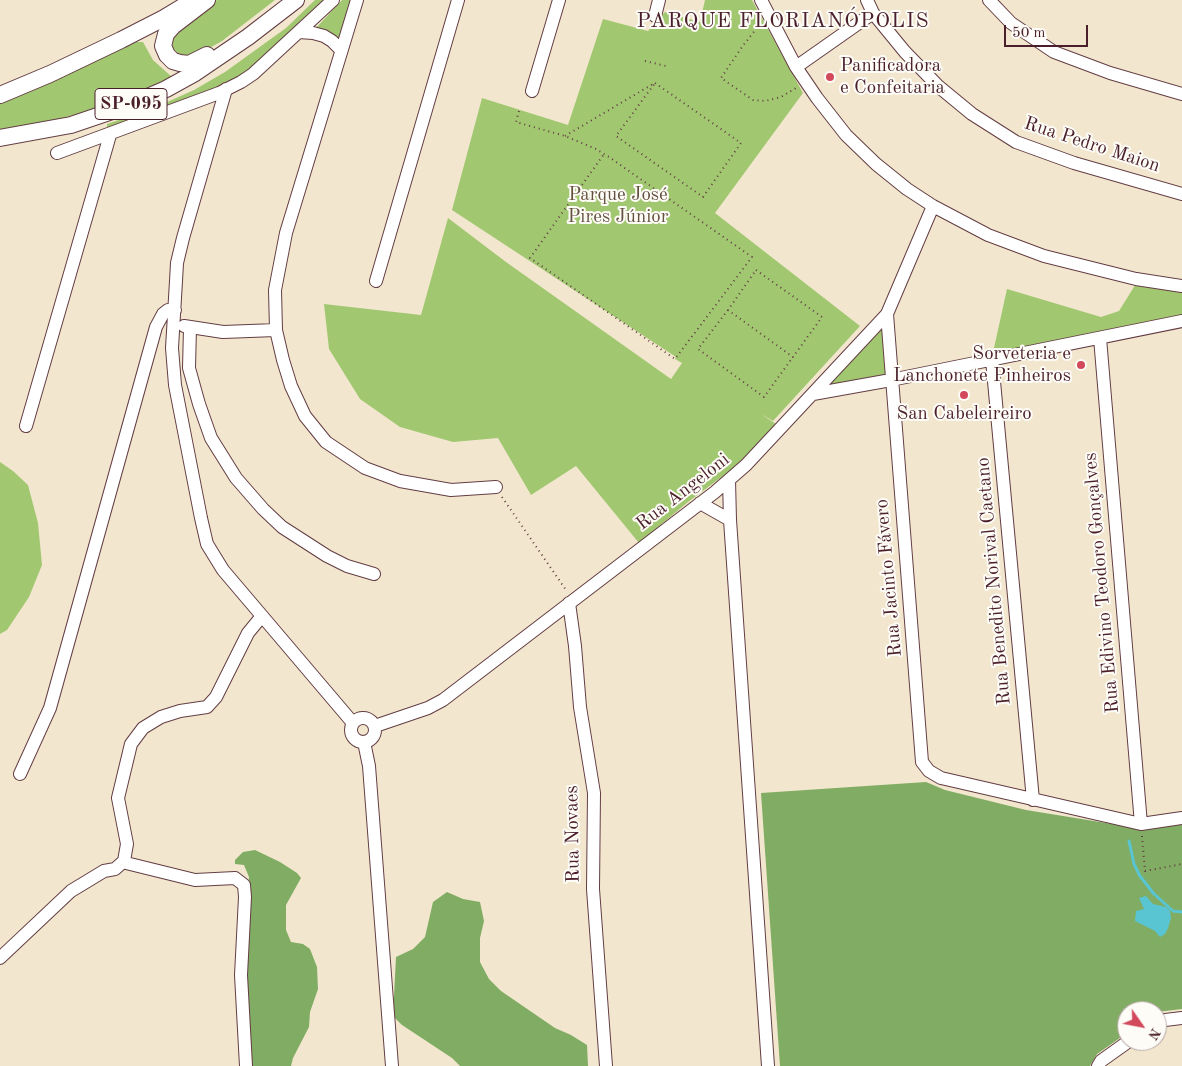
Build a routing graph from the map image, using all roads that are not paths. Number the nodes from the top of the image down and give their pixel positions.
1 (194, 0) edge
2 (207, 0) edge
3 (296, 0) edge
4 (333, 0) edge
5 (357, 0) edge
6 (458, 0) edge
7 (558, 0) edge
8 (659, 0) edge
9 (761, 0) edge
10 (867, 0) edge
11 (989, 0) edge
12 (873, 13) junction
13 (655, 16) dead end
14 (298, 32) junction
15 (248, 37) junction
16 (341, 50) junction
17 (796, 67) junction
18 (226, 89) junction
19 (532, 91) dead end
20 (1182, 94) edge
21 (0, 95) edge
22 (110, 134) junction
23 (0, 138) edge
24 (57, 154) dead end
25 (1182, 194) edge
26 (933, 206) junction
27 (376, 281) dead end
28 (1182, 286) edge
29 (175, 310) junction
30 (887, 314) junction
31 (1182, 321) edge
32 (174, 325) junction
33 (190, 328) junction
34 (276, 330) junction
35 (1100, 338) junction
36 (992, 360) junction
37 (891, 380) junction
38 (813, 394) junction
39 (26, 426) dead end
40 (729, 480) junction
41 (496, 487) road end
42 (700, 504) junction
43 (730, 520) junction
44 (374, 574) dead end
45 (571, 602) junction
46 (262, 616) junction
47 (353, 723) junction
48 (375, 726) junction
49 (364, 742) junction
50 (20, 774) dead end
51 (1033, 800) junction
52 (1182, 818) edge
53 (1141, 824) junction
54 (124, 861) junction
55 (0, 958) edge
56 (1182, 1018) edge
57 (1167, 1020) edge
58 (1117, 1050) edge
59 (246, 1066) edge
60 (392, 1066) edge
61 (606, 1066) edge
62 (768, 1066) edge
63 (1098, 1066) edge

1 - 21 main road
2 - 15 main road
3 - 15 main road, SP-095
4 - 14 street
5 - 16 street
6 - 27 street
7 - 19 street
8 - 13 street
9 - 17 street
10 - 12 street, Rua Pedro Maion
11 - 20 street
12 - 17 street
12 - 25 street, Rua Pedro Maion
14 - 16 street
14 - 18 street
15 - 23 main road, SP-095
16 - 34 street
17 - 26 street
18 - 22 street
18 - 29 street
22 - 24 street
22 - 39 street
26 - 28 street
26 - 30 street, Rua Angeloni
29 - 32 street
29 - 50 street
30 - 37 street, Rua Jacinto Fávero
30 - 38 street, Rua Angeloni
31 - 35 street
32 - 33 street
32 - 46 street
33 - 34 street
33 - 44 street
34 - 41 street
35 - 36 street
35 - 53 street, Rua Edivino Teodoro Gonçalves
36 - 37 street
36 - 51 street, Rua Benedito Norival Caetano
37 - 38 street
37 - 51 street, Rua Jacinto Fávero
38 - 40 street, Rua Angeloni
40 - 42 street, Rua Angeloni
40 - 43 street
42 - 43 street
42 - 45 street, Rua Angeloni
43 - 62 street
45 - 48 street, Rua Angeloni
45 - 61 street, Rua Novaes
46 - 47 street
46 - 54 street
47 - 48 street
47 - 49 street
48 - 49 street
49 - 60 street
51 - 53 street
52 - 53 street
54 - 55 street
54 - 59 street
56 - 57 street
58 - 63 street

